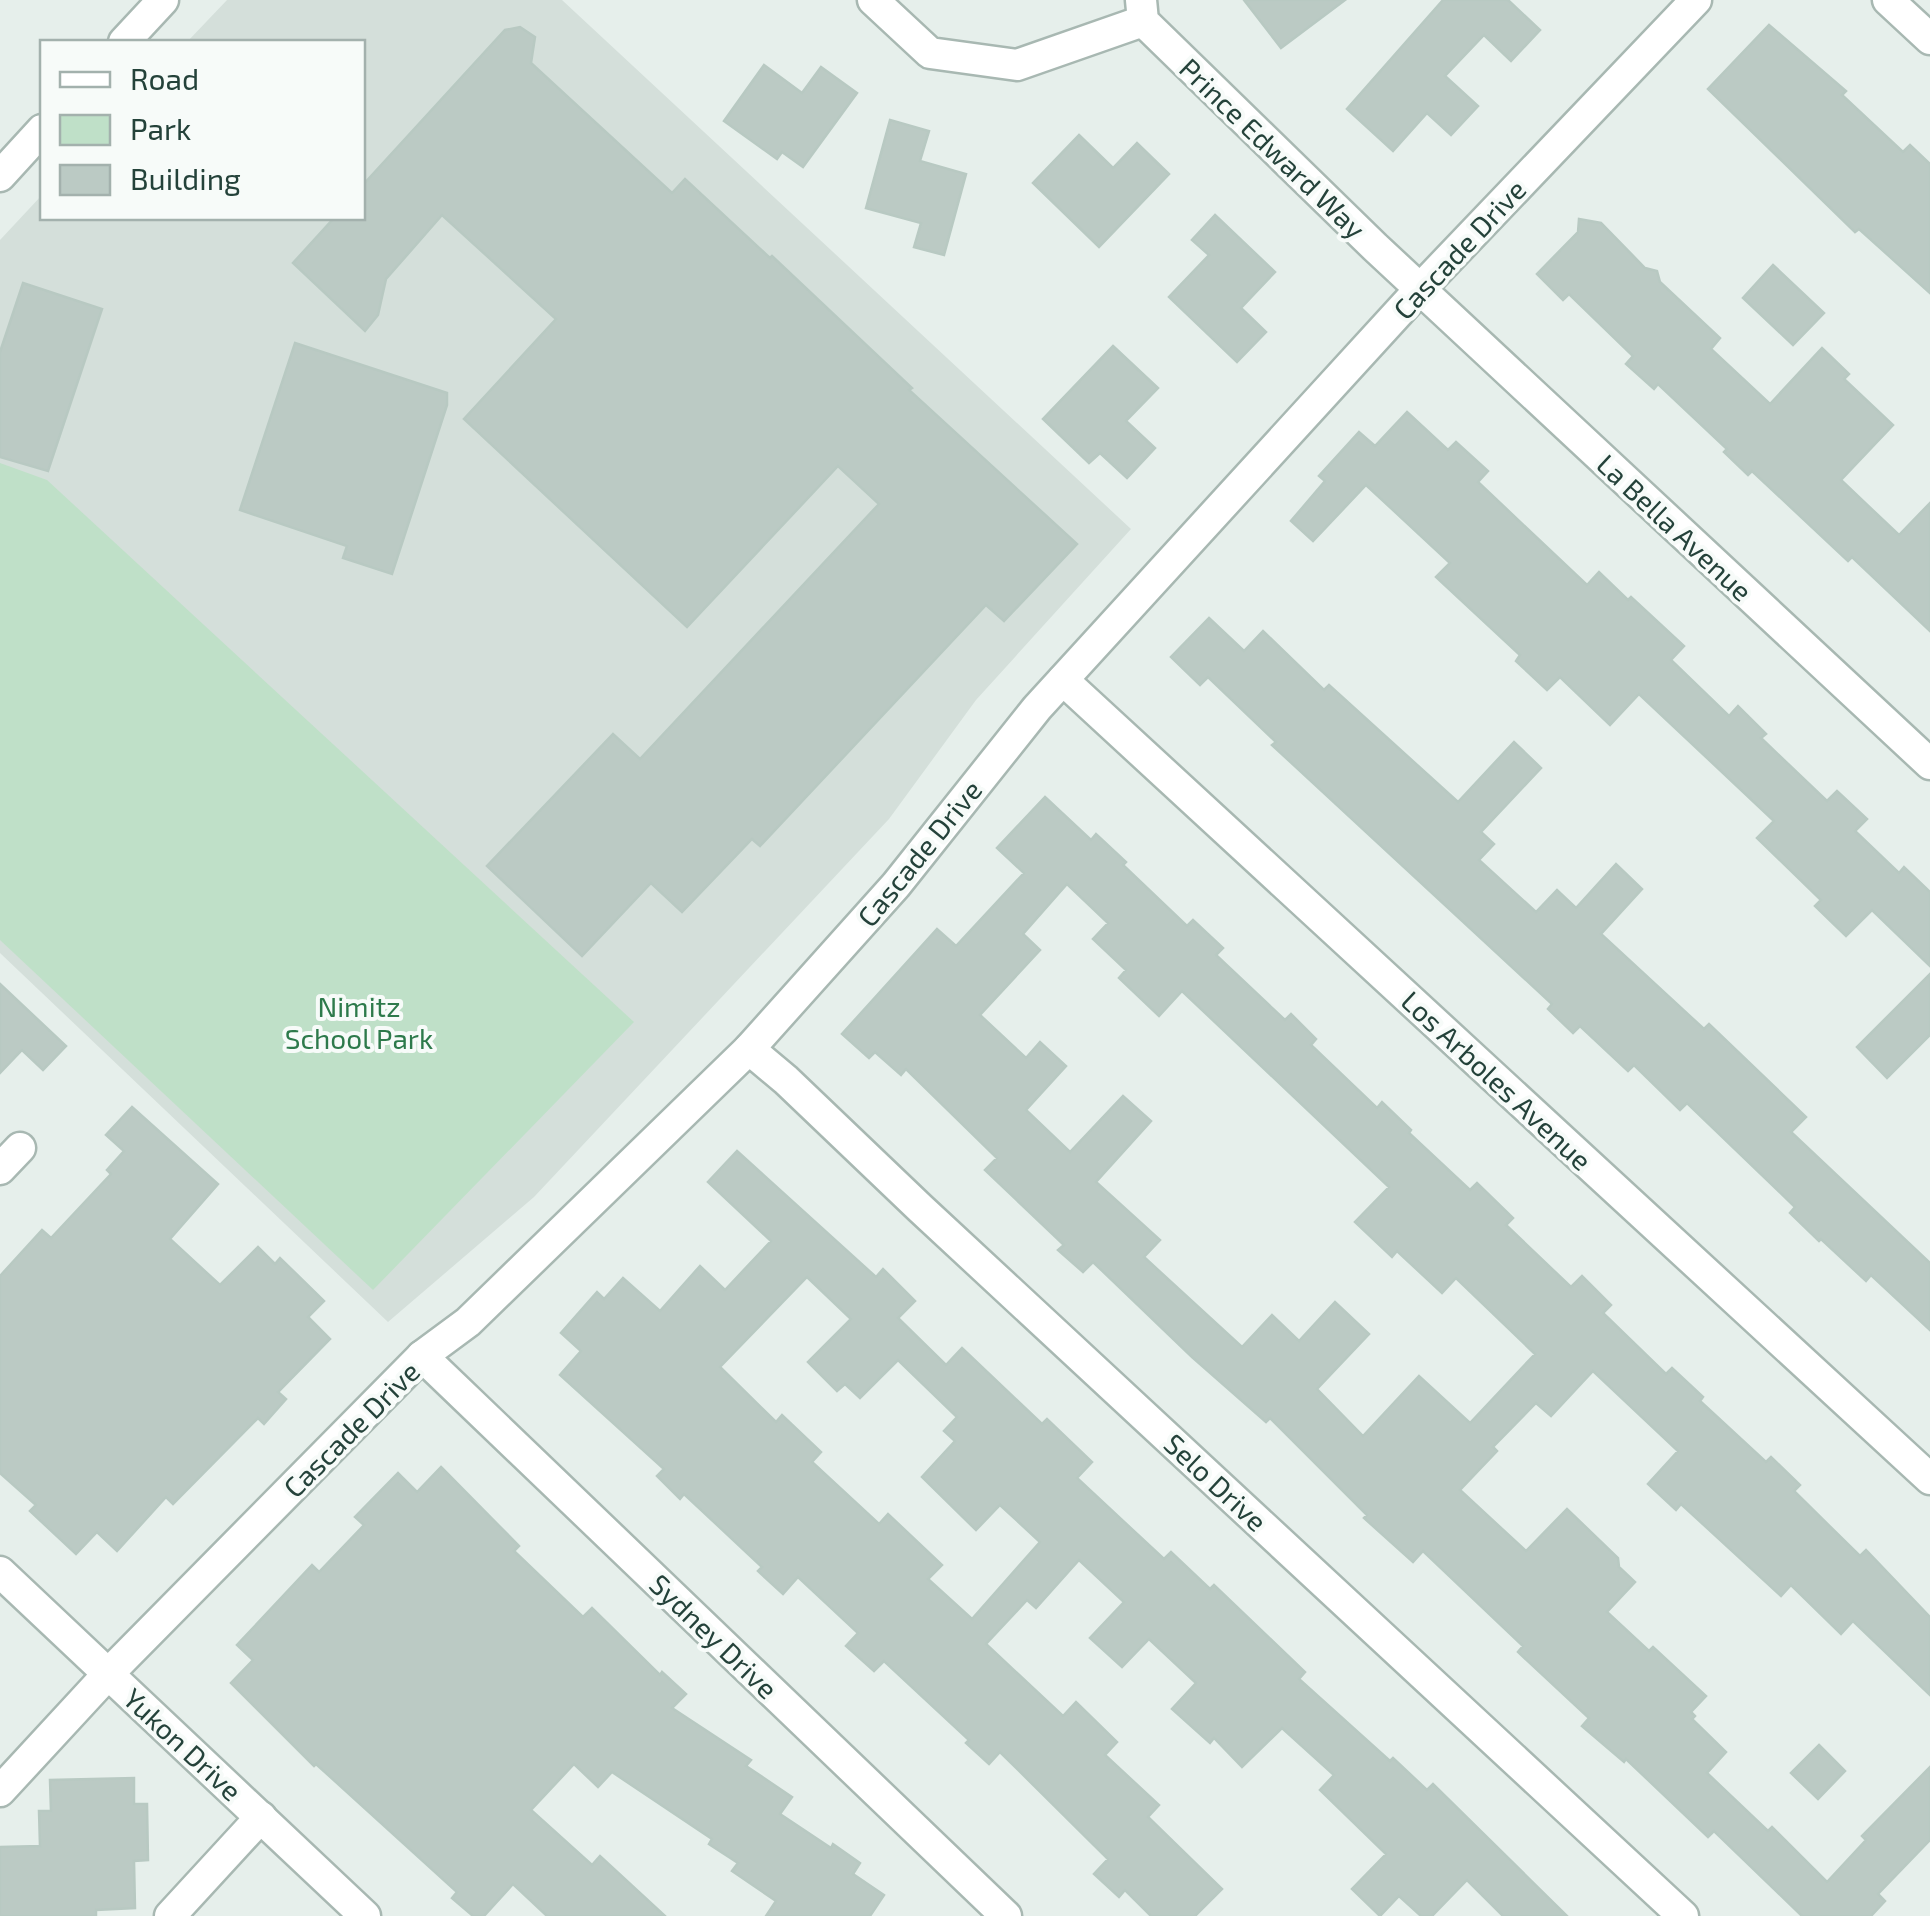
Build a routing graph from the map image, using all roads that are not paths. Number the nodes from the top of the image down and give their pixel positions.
1 (163, 0) edge
2 (873, 0) edge
3 (1696, 0) edge
4 (1888, 0) edge
5 (1142, 11) edge
6 (1930, 39) edge
7 (126, 40) edge
8 (40, 132) edge
9 (0, 176) edge
10 (1420, 289) junction
11 (1063, 680) junction
12 (1930, 764) edge
13 (748, 1049) junction
14 (422, 1356) junction
15 (1930, 1480) edge
16 (0, 1572) edge
17 (109, 1673) junction
18 (0, 1791) edge
19 (261, 1817) junction
20 (170, 1916) edge
21 (365, 1916) edge
22 (1006, 1916) edge
23 (1683, 1916) edge

1 - 7 street
2 - 5 street
3 - 10 street, Cascade Drive
4 - 6 street
5 - 10 street, Prince Edward Way
8 - 9 street
10 - 11 street, Cascade Drive
10 - 12 street, La Bella Avenue
11 - 13 street, Cascade Drive
11 - 15 street, Los Arboles Avenue
13 - 14 street, Cascade Drive
13 - 23 street, Selo Drive
14 - 17 street, Cascade Drive
14 - 22 street, Sydney Drive
16 - 17 street, Yukon Drive
17 - 18 street, Cascade Drive
17 - 19 street, Yukon Drive
19 - 20 street
19 - 21 street, Yukon Drive

